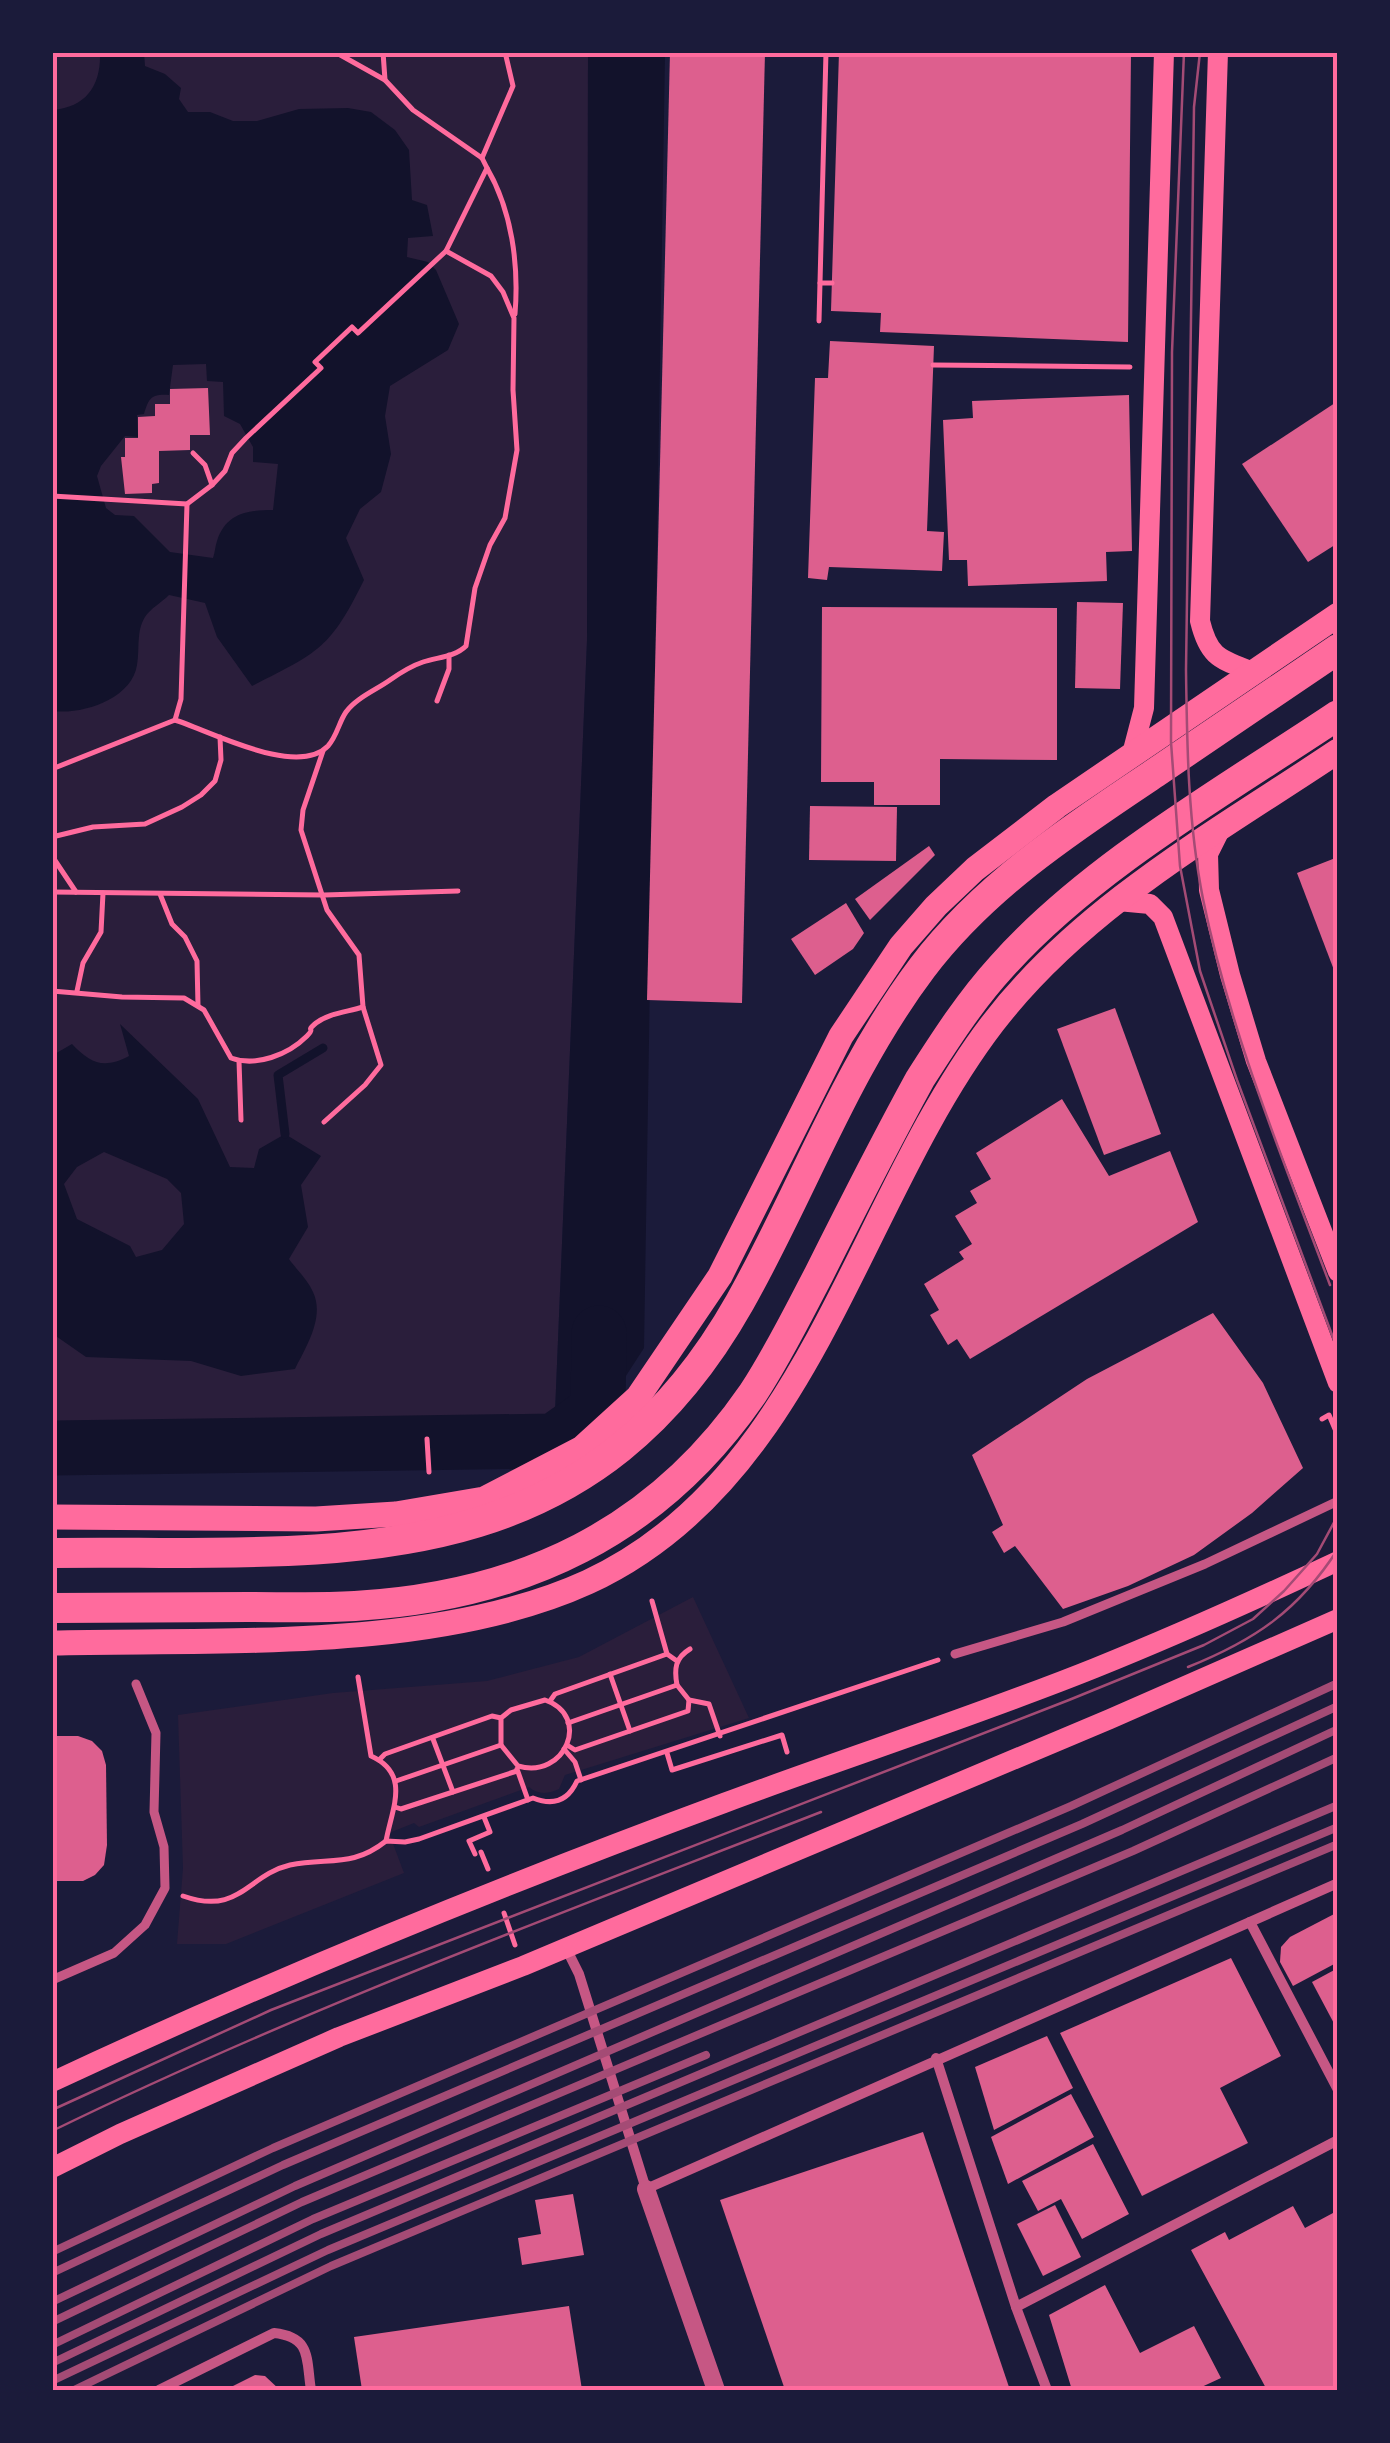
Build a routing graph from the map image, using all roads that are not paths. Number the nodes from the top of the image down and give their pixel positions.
1 (1164, 52) edge
2 (1218, 52) edge
3 (1338, 614) edge
4 (1338, 649) edge
5 (1253, 672) junction
6 (1338, 715) edge
7 (1338, 751) edge
8 (1132, 754) junction
9 (1220, 830) junction
10 (1118, 900) junction
11 (1338, 1272) edge
12 (1338, 1383) edge
13 (1338, 1501) edge
14 (52, 1517) edge
15 (52, 1553) edge
16 (1338, 1561) edge
17 (52, 1608) edge
18 (1338, 1620) edge
19 (52, 1643) edge
20 (949, 1656) road end
21 (136, 1684) dead end
22 (1338, 1883) edge
23 (1250, 1922) junction
24 (566, 1948) junction
25 (52, 1980) edge
26 (936, 2058) junction
27 (52, 2082) edge
28 (1338, 2090) edge
29 (1338, 2140) edge
30 (52, 2168) edge
31 (646, 2189) junction
32 (1016, 2307) junction
33 (159, 2390) edge
34 (311, 2390) edge
35 (716, 2390) edge
36 (1046, 2390) edge

1 - 8 main road
2 - 5 main road
3 - 5 main road
4 - 15 highway
5 - 8 main road
6 - 17 highway
7 - 9 main road
8 - 14 main road
9 - 10 main road
9 - 11 main road
10 - 12 main road
10 - 19 main road
13 - 20 street
16 - 27 main road
18 - 24 main road
21 - 25 street
22 - 23 street
23 - 26 street
23 - 28 street
24 - 30 main road
24 - 31 street
26 - 31 street
26 - 32 street
29 - 32 street
31 - 35 street
32 - 36 street
33 - 34 street

